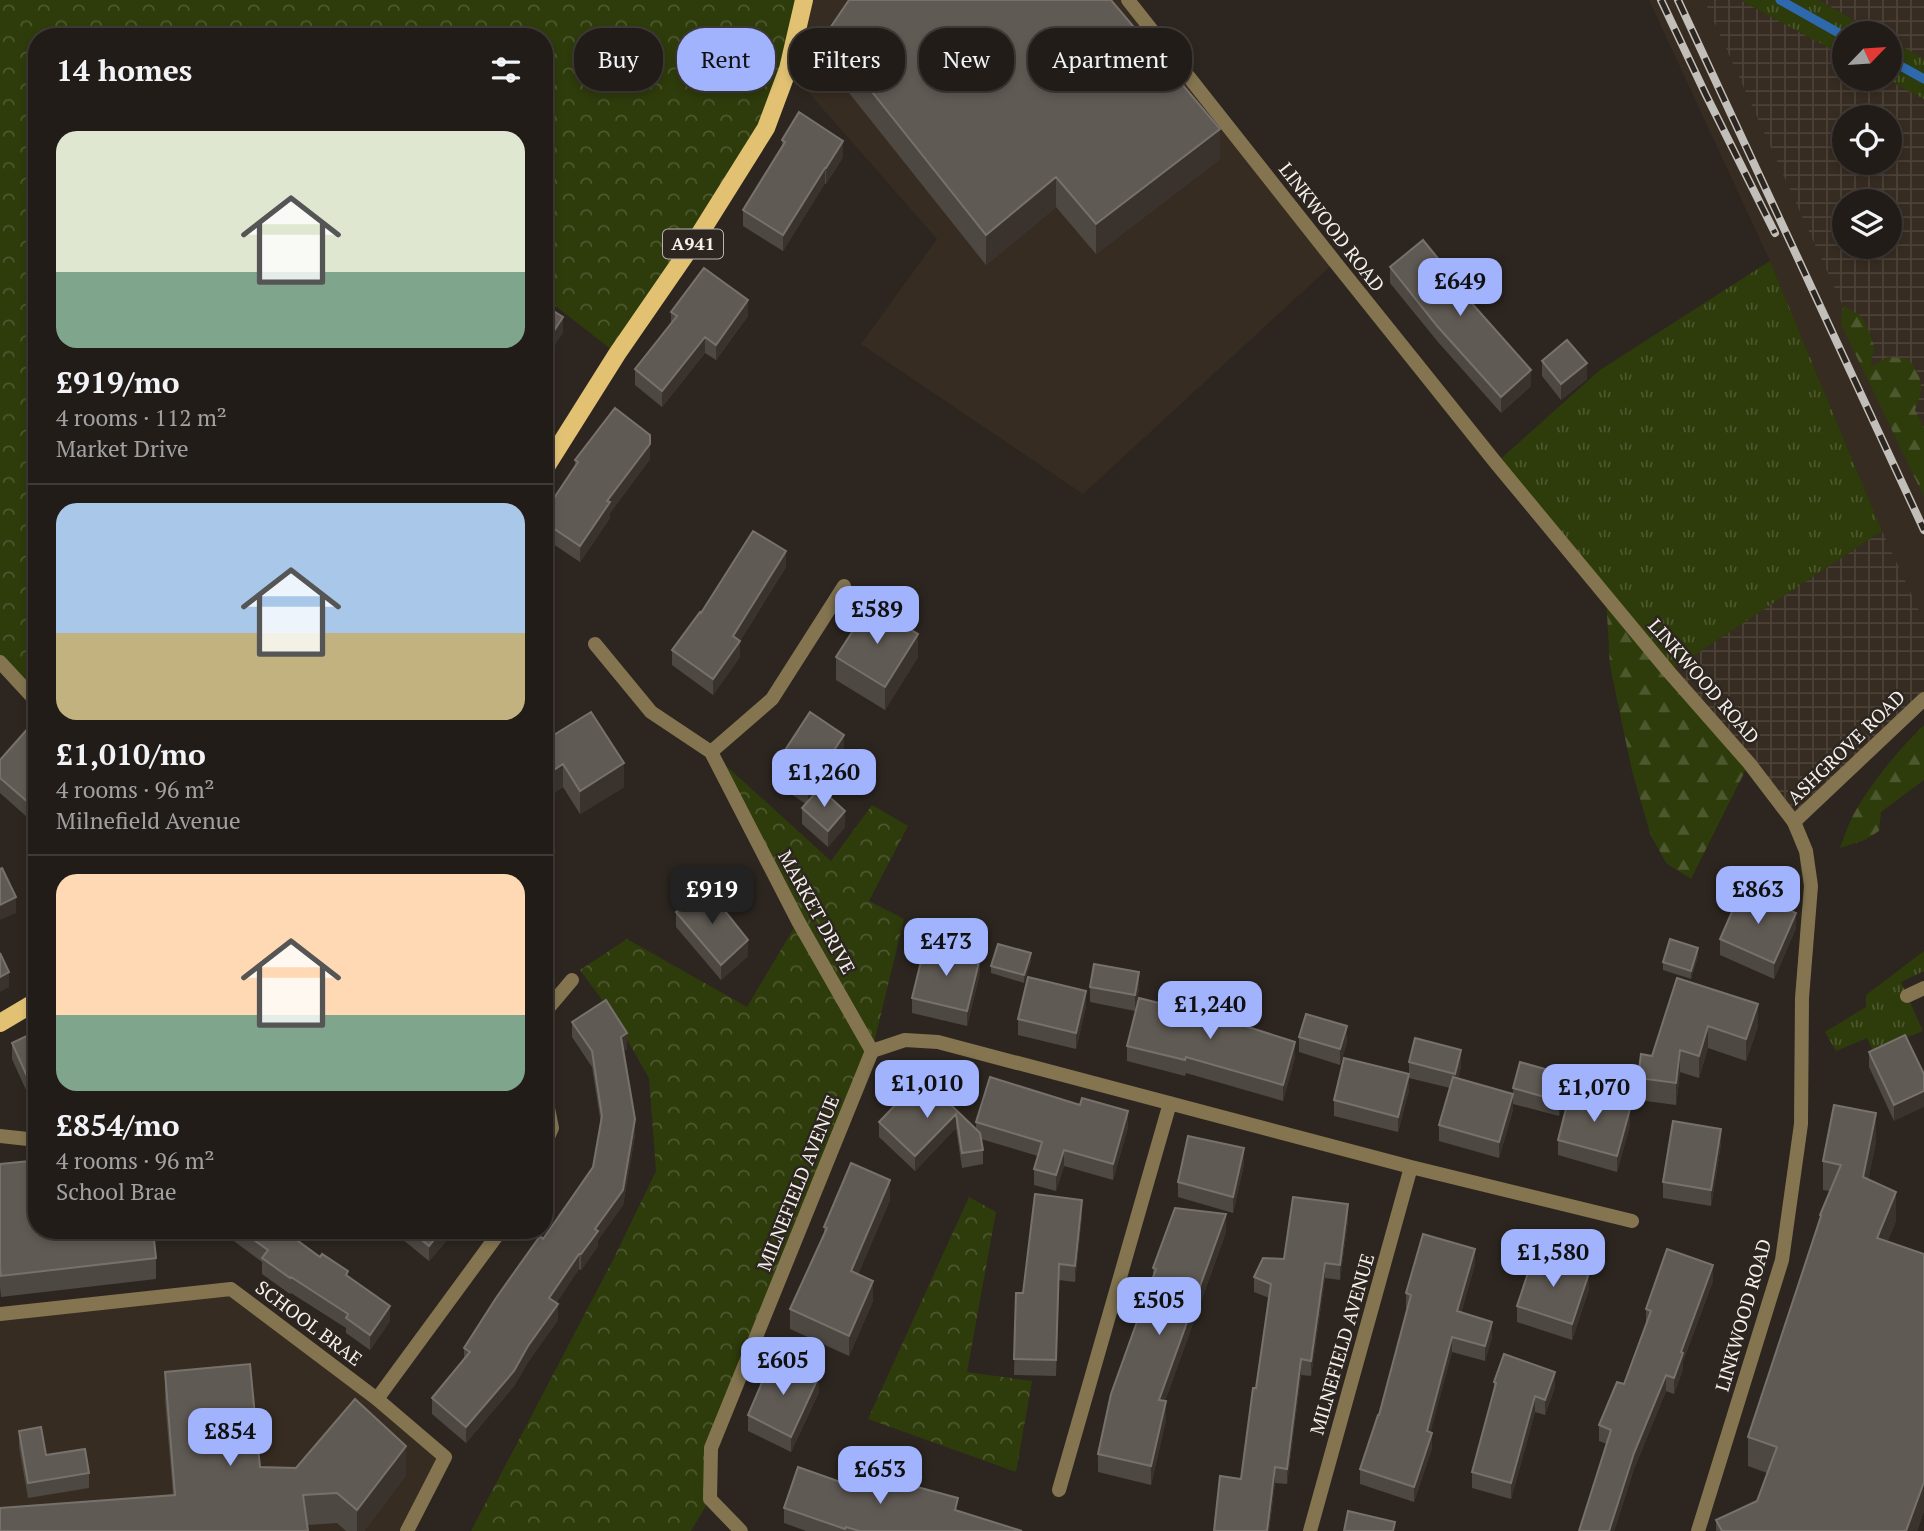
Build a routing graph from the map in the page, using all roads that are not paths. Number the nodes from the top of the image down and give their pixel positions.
1 (804, 0) edge
2 (1129, 0) edge
3 (553, 456) edge
4 (844, 586) dead end
5 (595, 644) dead end
6 (0, 662) edge
7 (28, 692) edge
8 (1924, 699) edge
9 (711, 752) junction
10 (1794, 822) junction
11 (572, 980) dead end
12 (1924, 988) edge
13 (1907, 996) dead end
14 (553, 1002) edge
15 (28, 1006) edge
16 (0, 1023) edge
17 (872, 1051) junction
18 (1170, 1103) junction
19 (0, 1136) edge
20 (28, 1139) edge
21 (1412, 1167) junction
22 (1632, 1221) dead end
23 (494, 1239) edge
24 (0, 1314) edge
25 (377, 1399) junction
26 (1059, 1490) dead end
27 (407, 1531) edge
28 (741, 1531) edge
29 (1310, 1531) edge
30 (1698, 1531) edge

1 - 3 main road, A941
2 - 10 street, LINKWOOD ROAD
4 - 9 street
5 - 9 street, MARKET DRIVE
6 - 7 street
8 - 10 street, ASHGROVE ROAD
9 - 17 street, MARKET DRIVE
10 - 30 street, LINKWOOD ROAD
11 - 14 street
12 - 13 street
15 - 16 main road
17 - 18 street
17 - 28 street, MILNEFIELD AVENUE
18 - 21 street
18 - 26 street
19 - 20 street
21 - 22 street
21 - 29 street, MILNEFIELD AVENUE
23 - 25 street
24 - 25 street, SCHOOL BRAE
25 - 27 street, SCHOOL BRAE

